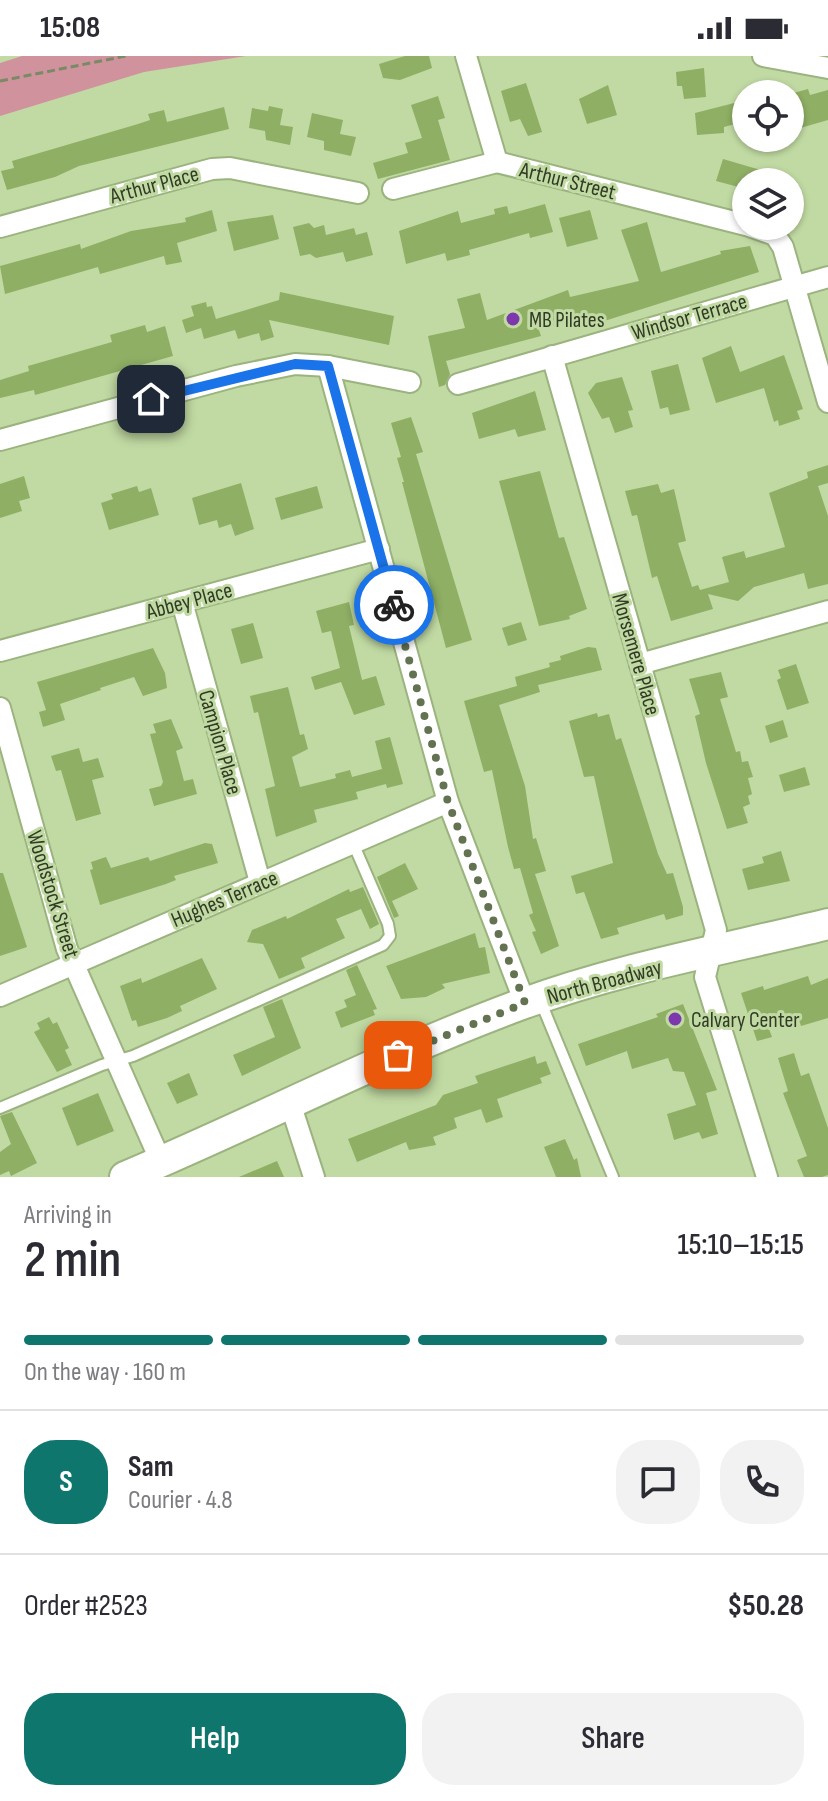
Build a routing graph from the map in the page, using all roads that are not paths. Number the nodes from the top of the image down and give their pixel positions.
1 (466, 56) edge
2 (763, 56) edge
3 (828, 68) edge
4 (497, 162) junction
5 (393, 189) dead end
6 (358, 193) dead end
7 (732, 222) edge
8 (0, 227) edge
9 (778, 240) edge
10 (828, 277) edge
11 (796, 285) junction
12 (552, 356) junction
13 (328, 366) junction
14 (410, 382) dead end
15 (458, 384) dead end
16 (828, 402) edge
17 (0, 440) edge
18 (379, 549) junction
19 (182, 602) junction
20 (828, 611) edge
21 (0, 651) edge
22 (640, 664) junction
23 (0, 708) edge
24 (448, 802) junction
25 (353, 843) junction
26 (260, 882) junction
27 (828, 924) edge
28 (710, 953) junction
29 (74, 964) junction
30 (0, 996) edge
31 (532, 1000) junction
32 (118, 1061) junction
33 (290, 1103) junction
34 (0, 1108) edge
35 (161, 1162) junction
36 (125, 1177) edge
37 (314, 1177) edge
38 (613, 1177) edge
39 (767, 1177) edge

1 - 4 street, Arthur Street
2 - 3 street
4 - 5 street
4 - 7 street, Arthur Street
6 - 8 street, Arthur Place
9 - 11 street, Arthur Street
10 - 11 street, Windsor Terrace
11 - 12 street, Windsor Terrace
11 - 16 street, Arthur Street
12 - 15 street, Windsor Terrace
12 - 22 street, Morsemere Place
13 - 14 street
13 - 17 street
13 - 18 street
18 - 19 street, Abbey Place
18 - 24 street
19 - 21 street, Abbey Place
19 - 26 street, Campion Place
20 - 22 street
22 - 28 street, Morsemere Place
23 - 29 street, Woodstock Street
24 - 25 street, Hughes Terrace
24 - 31 street
25 - 26 street, Hughes Terrace
25 - 32 lane
26 - 29 street, Hughes Terrace
27 - 28 main road, North Broadway
28 - 31 main road, North Broadway
28 - 39 street, Morsemere Place
29 - 30 street, Hughes Terrace
29 - 32 street, Woodstock Street
31 - 33 main road, North Broadway
31 - 38 lane
32 - 34 lane
32 - 35 street, Woodstock Street
33 - 35 main road, North Broadway
33 - 37 street
35 - 36 main road, North Broadway

